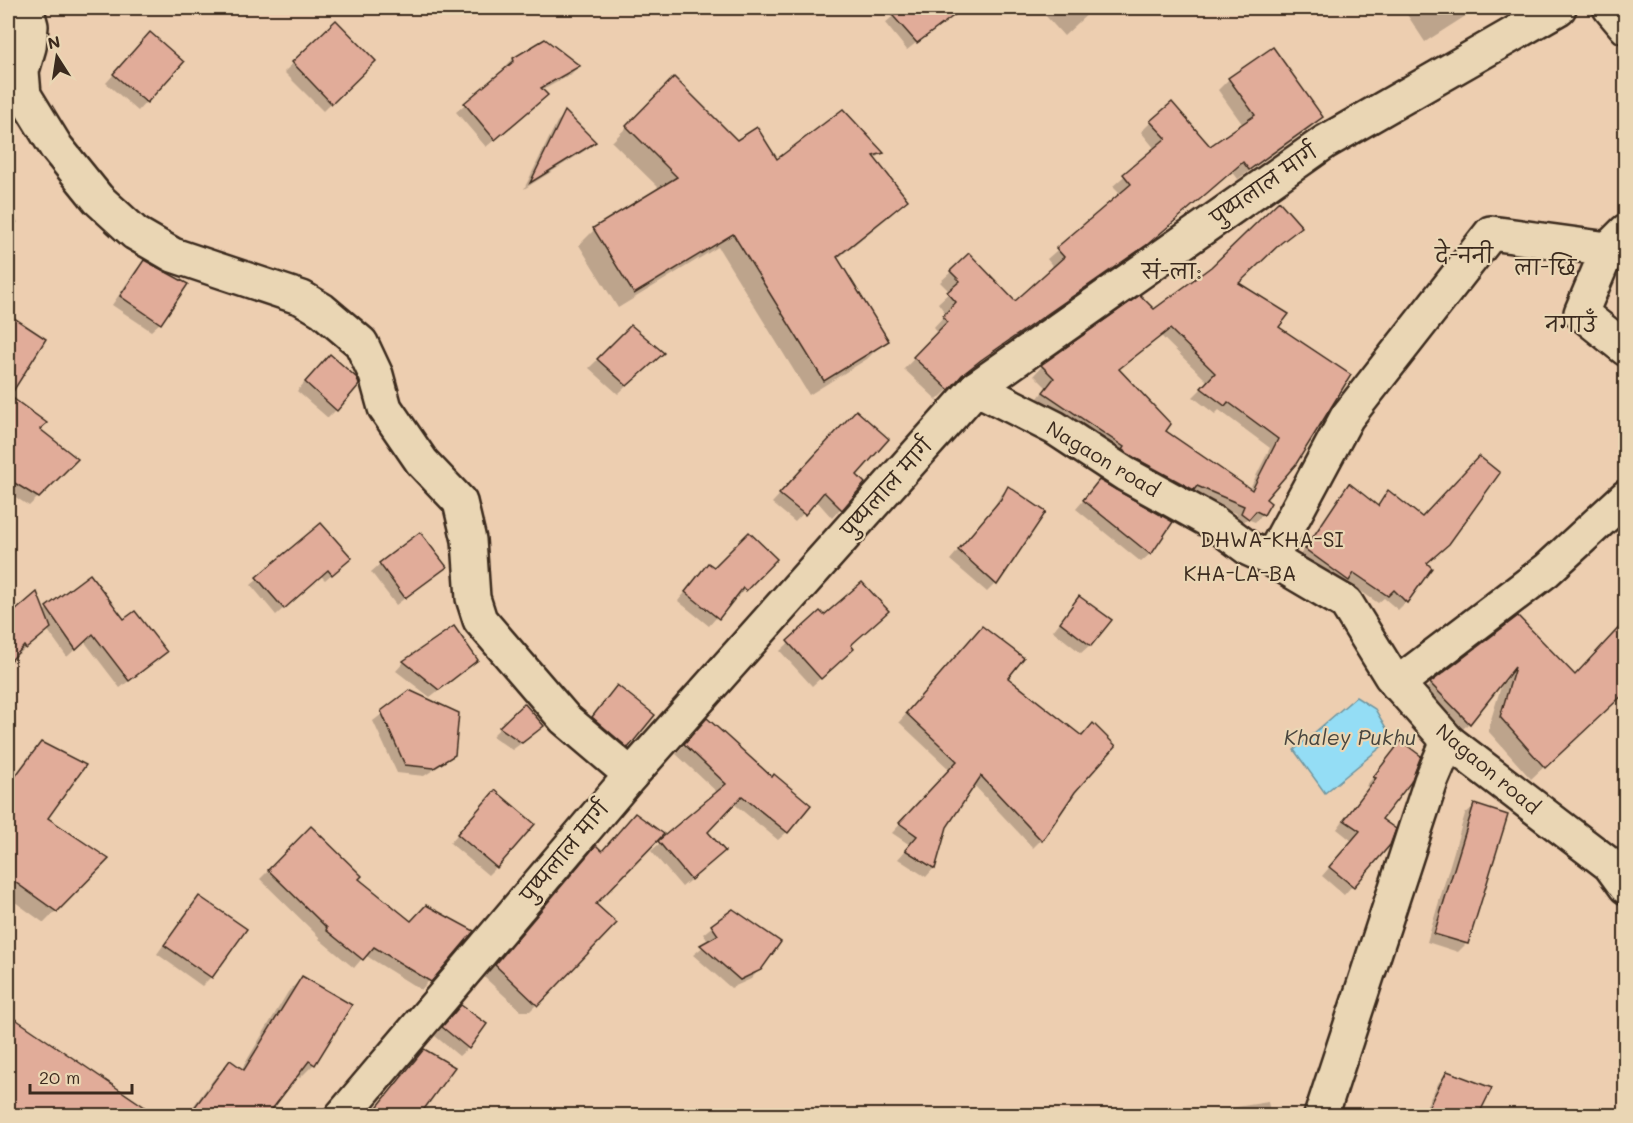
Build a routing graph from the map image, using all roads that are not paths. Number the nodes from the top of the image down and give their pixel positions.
1 (24, 8) edge
2 (1559, 8) edge
3 (1610, 8) edge
4 (1626, 27) edge
5 (1617, 240) edge
6 (1626, 349) edge
7 (976, 388) junction
8 (1626, 496) edge
9 (1271, 559) junction
10 (1397, 684) junction
11 (1448, 741) junction
12 (631, 775) junction
13 (1626, 886) edge
14 (342, 1116) edge
15 (1321, 1116) edge

1 - 12 street
2 - 7 street, पुष्पलाल मार्ग
3 - 4 street
5 - 6 street
5 - 9 street
7 - 9 street, Nagaon road
7 - 12 street, पुष्पलाल मार्ग
8 - 10 street
9 - 10 street, Nagaon road
10 - 11 street, Nagaon road
11 - 13 street, Nagaon road
11 - 15 street
12 - 14 street, पुष्पलाल मार्ग

